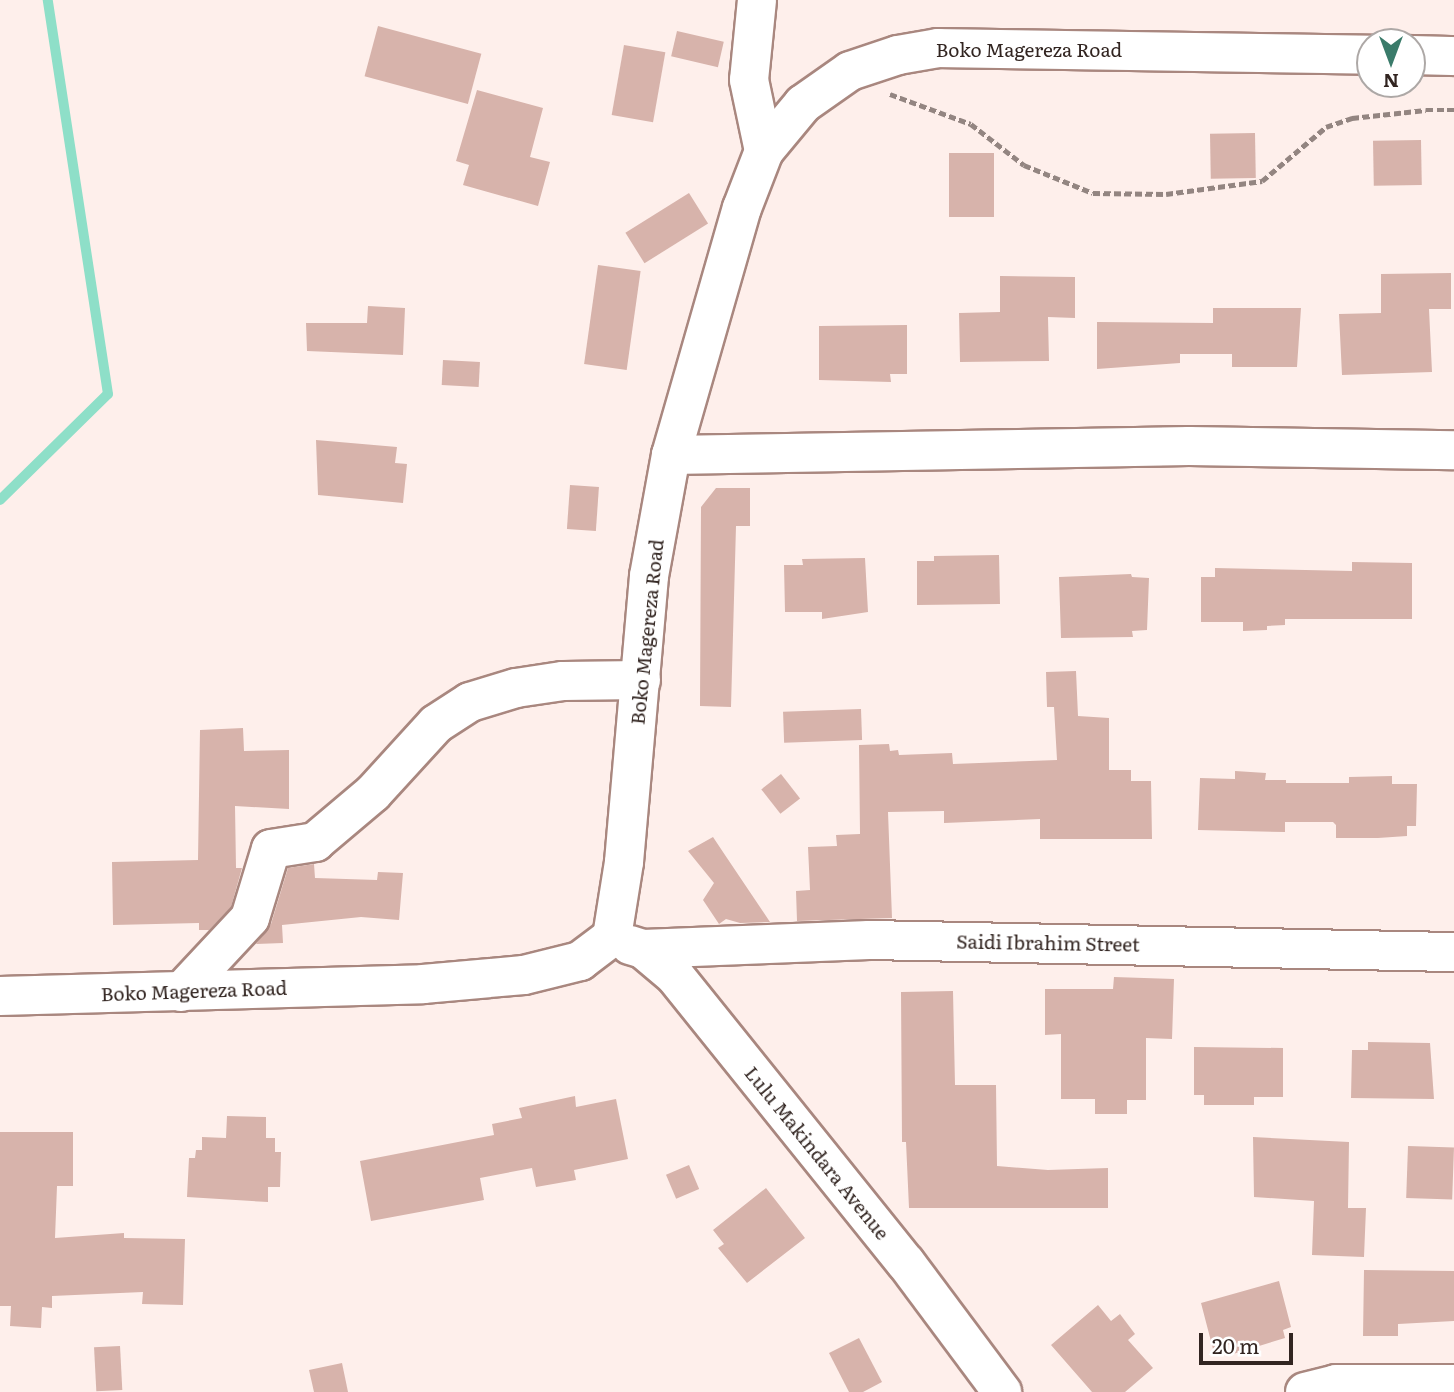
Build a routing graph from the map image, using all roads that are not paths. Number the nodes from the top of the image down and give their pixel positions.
1 (757, 0) edge
2 (1356, 55) edge
3 (1426, 55) edge
4 (1454, 56) edge
5 (764, 151) junction
6 (1454, 450) edge
7 (671, 455) junction
8 (641, 680) junction
9 (627, 943) junction
10 (1454, 952) edge
11 (181, 992) junction
12 (0, 996) edge
13 (1454, 1384) edge
14 (1002, 1392) edge
15 (1305, 1392) edge

1 - 5 street
2 - 5 street, Boko Magereza Road
3 - 4 street
5 - 7 street, Boko Magereza Road
6 - 7 street
7 - 8 street, Boko Magereza Road
8 - 9 street, Boko Magereza Road
8 - 11 street
9 - 10 street, Saidi Ibrahim Street
9 - 11 street, Boko Magereza Road
9 - 14 street, Lulu Makindara Avenue
11 - 12 street, Boko Magereza Road
13 - 15 street

